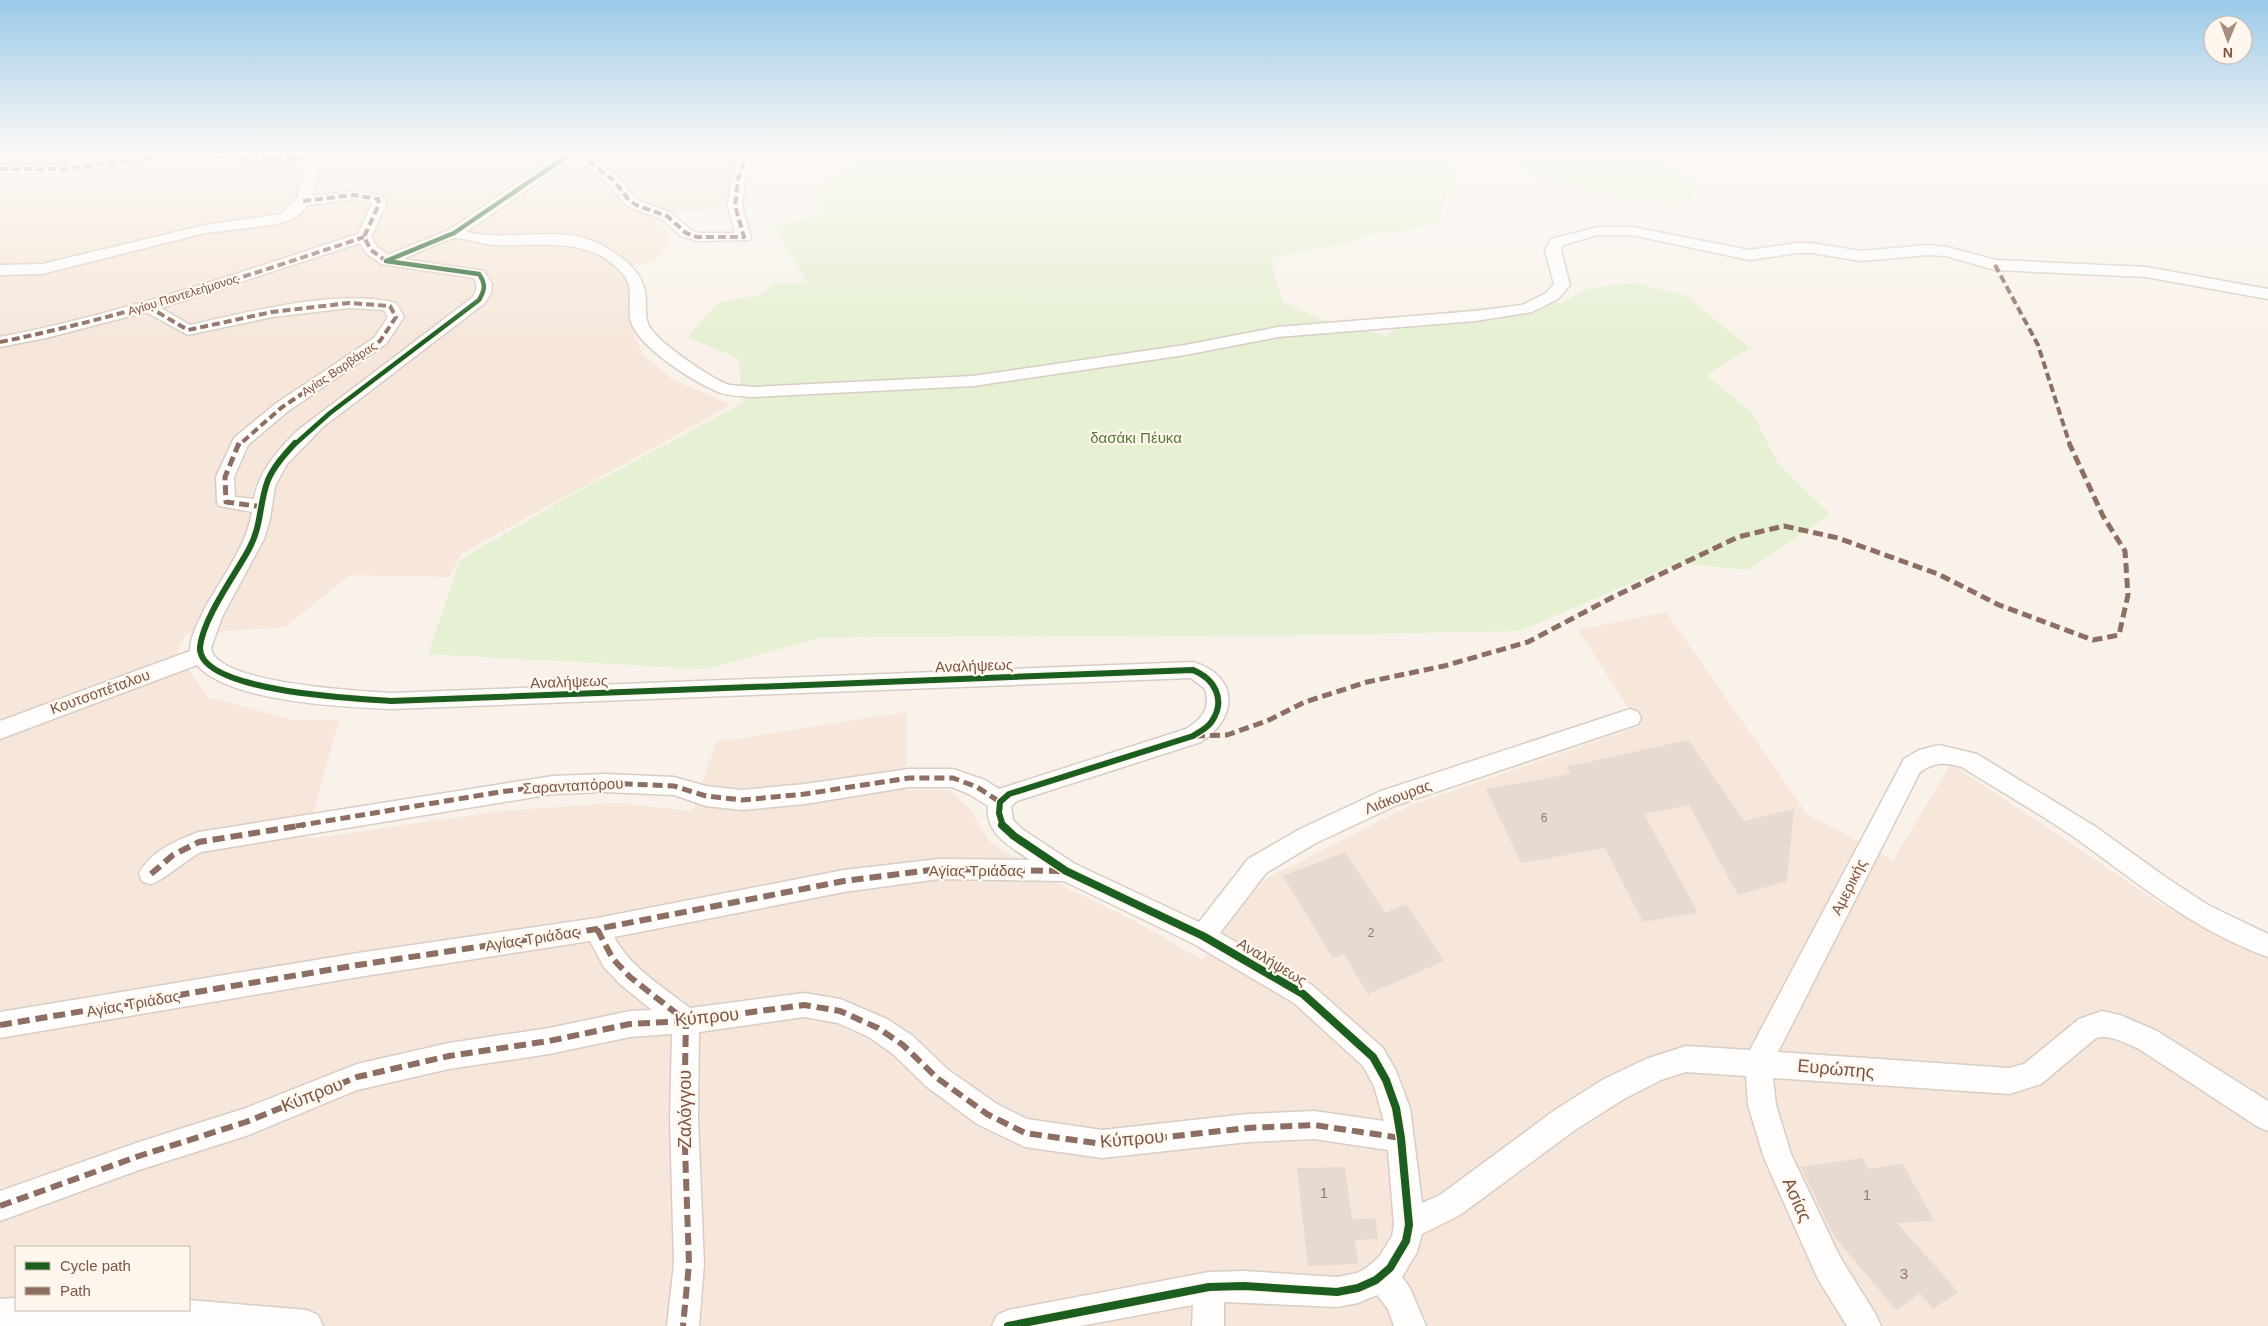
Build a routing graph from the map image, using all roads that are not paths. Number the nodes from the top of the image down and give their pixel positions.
1 (288, 216) edge
2 (374, 216) edge
3 (479, 216) edge
4 (667, 216) edge
5 (739, 216) edge
6 (454, 233) junction
7 (364, 237) junction
8 (386, 261) junction
9 (0, 270) edge
10 (2268, 294) edge
11 (147, 306) junction
12 (0, 342) edge
13 (263, 507) junction
14 (201, 655) junction
15 (1630, 718) dead end
16 (0, 730) edge
17 (1000, 802) junction
18 (1066, 872) junction
19 (150, 874) dead end
20 (597, 929) junction
21 (1203, 936) junction
22 (2268, 946) edge
23 (686, 1021) junction
24 (0, 1025) edge
25 (1758, 1063) junction
26 (2268, 1117) edge
27 (1401, 1138) junction
28 (0, 1206) edge
29 (1409, 1225) junction
30 (1382, 1276) junction
31 (1209, 1288) junction
32 (0, 1314) edge
33 (307, 1326) edge
34 (683, 1326) edge
35 (1008, 1326) edge
36 (1208, 1326) edge
37 (1410, 1326) edge
38 (1865, 1326) edge

1 - 9 street
2 - 7 street
3 - 6 street
4 - 5 street
6 - 8 street
6 - 10 street
7 - 8 street
7 - 11 street, Αγίου Παντελεήμονος
8 - 13 street
11 - 12 street, Αγίου Παντελεήμονος
11 - 13 street, Αγίας Βαρβάρας
13 - 14 street
14 - 16 street, Κουτσοπέταλου
14 - 17 street, Αναλήψεως
15 - 21 street, Λιάκουρας
17 - 18 street, Αναλήψεως
17 - 19 street, Σαρανταπόρου
18 - 20 street, Αγίας Τριάδας
18 - 21 street, Αναλήψεως
20 - 23 street
20 - 24 street, Αγίας Τριάδας
21 - 27 street, Αναλήψεως
22 - 25 street, Αμερικής
23 - 27 street, Κύπρου
23 - 28 street, Κύπρου
23 - 34 street, Ζαλόγγου
25 - 26 street, Ευρώπης
25 - 29 street, Ευρώπης
25 - 38 street, Ασίας
27 - 29 street, Αναλήψεως
29 - 30 street, Αναλήψεως
30 - 31 street, Αναλήψεως
30 - 37 street
31 - 35 street, Αναλήψεως
31 - 36 street
32 - 33 street

